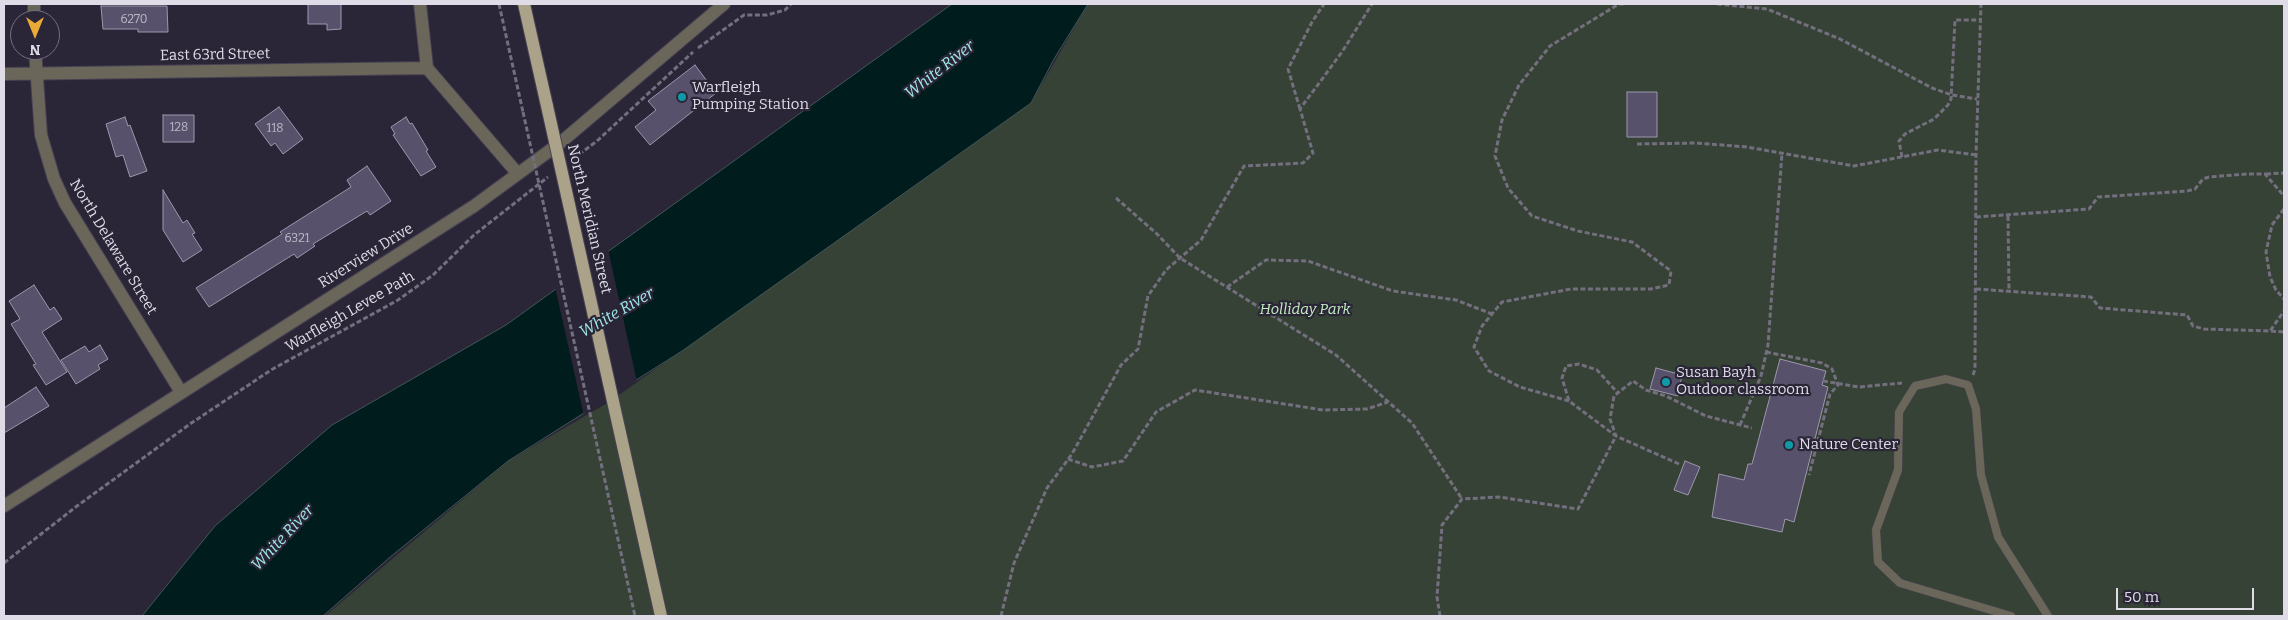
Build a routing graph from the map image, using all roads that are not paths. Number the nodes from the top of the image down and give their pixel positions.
1 (420, 4) edge
2 (524, 4) edge
3 (724, 4) edge
4 (34, 60) edge
5 (427, 68) junction
6 (4, 74) edge
7 (35, 74) junction
8 (518, 174) junction
9 (181, 392) junction
10 (4, 506) edge
11 (661, 616) edge
12 (2011, 616) edge
13 (2048, 616) edge

1 - 5 street
2 - 11 main road, North Meridian Street, bridge
3 - 8 street, Riverview Drive
4 - 7 street, North Delaware Street
5 - 7 street, East 63rd Street
5 - 8 street
6 - 7 street, East 63rd Street
7 - 9 street, North Delaware Street
8 - 9 street, Riverview Drive
9 - 10 street, Riverview Drive
12 - 13 lane

